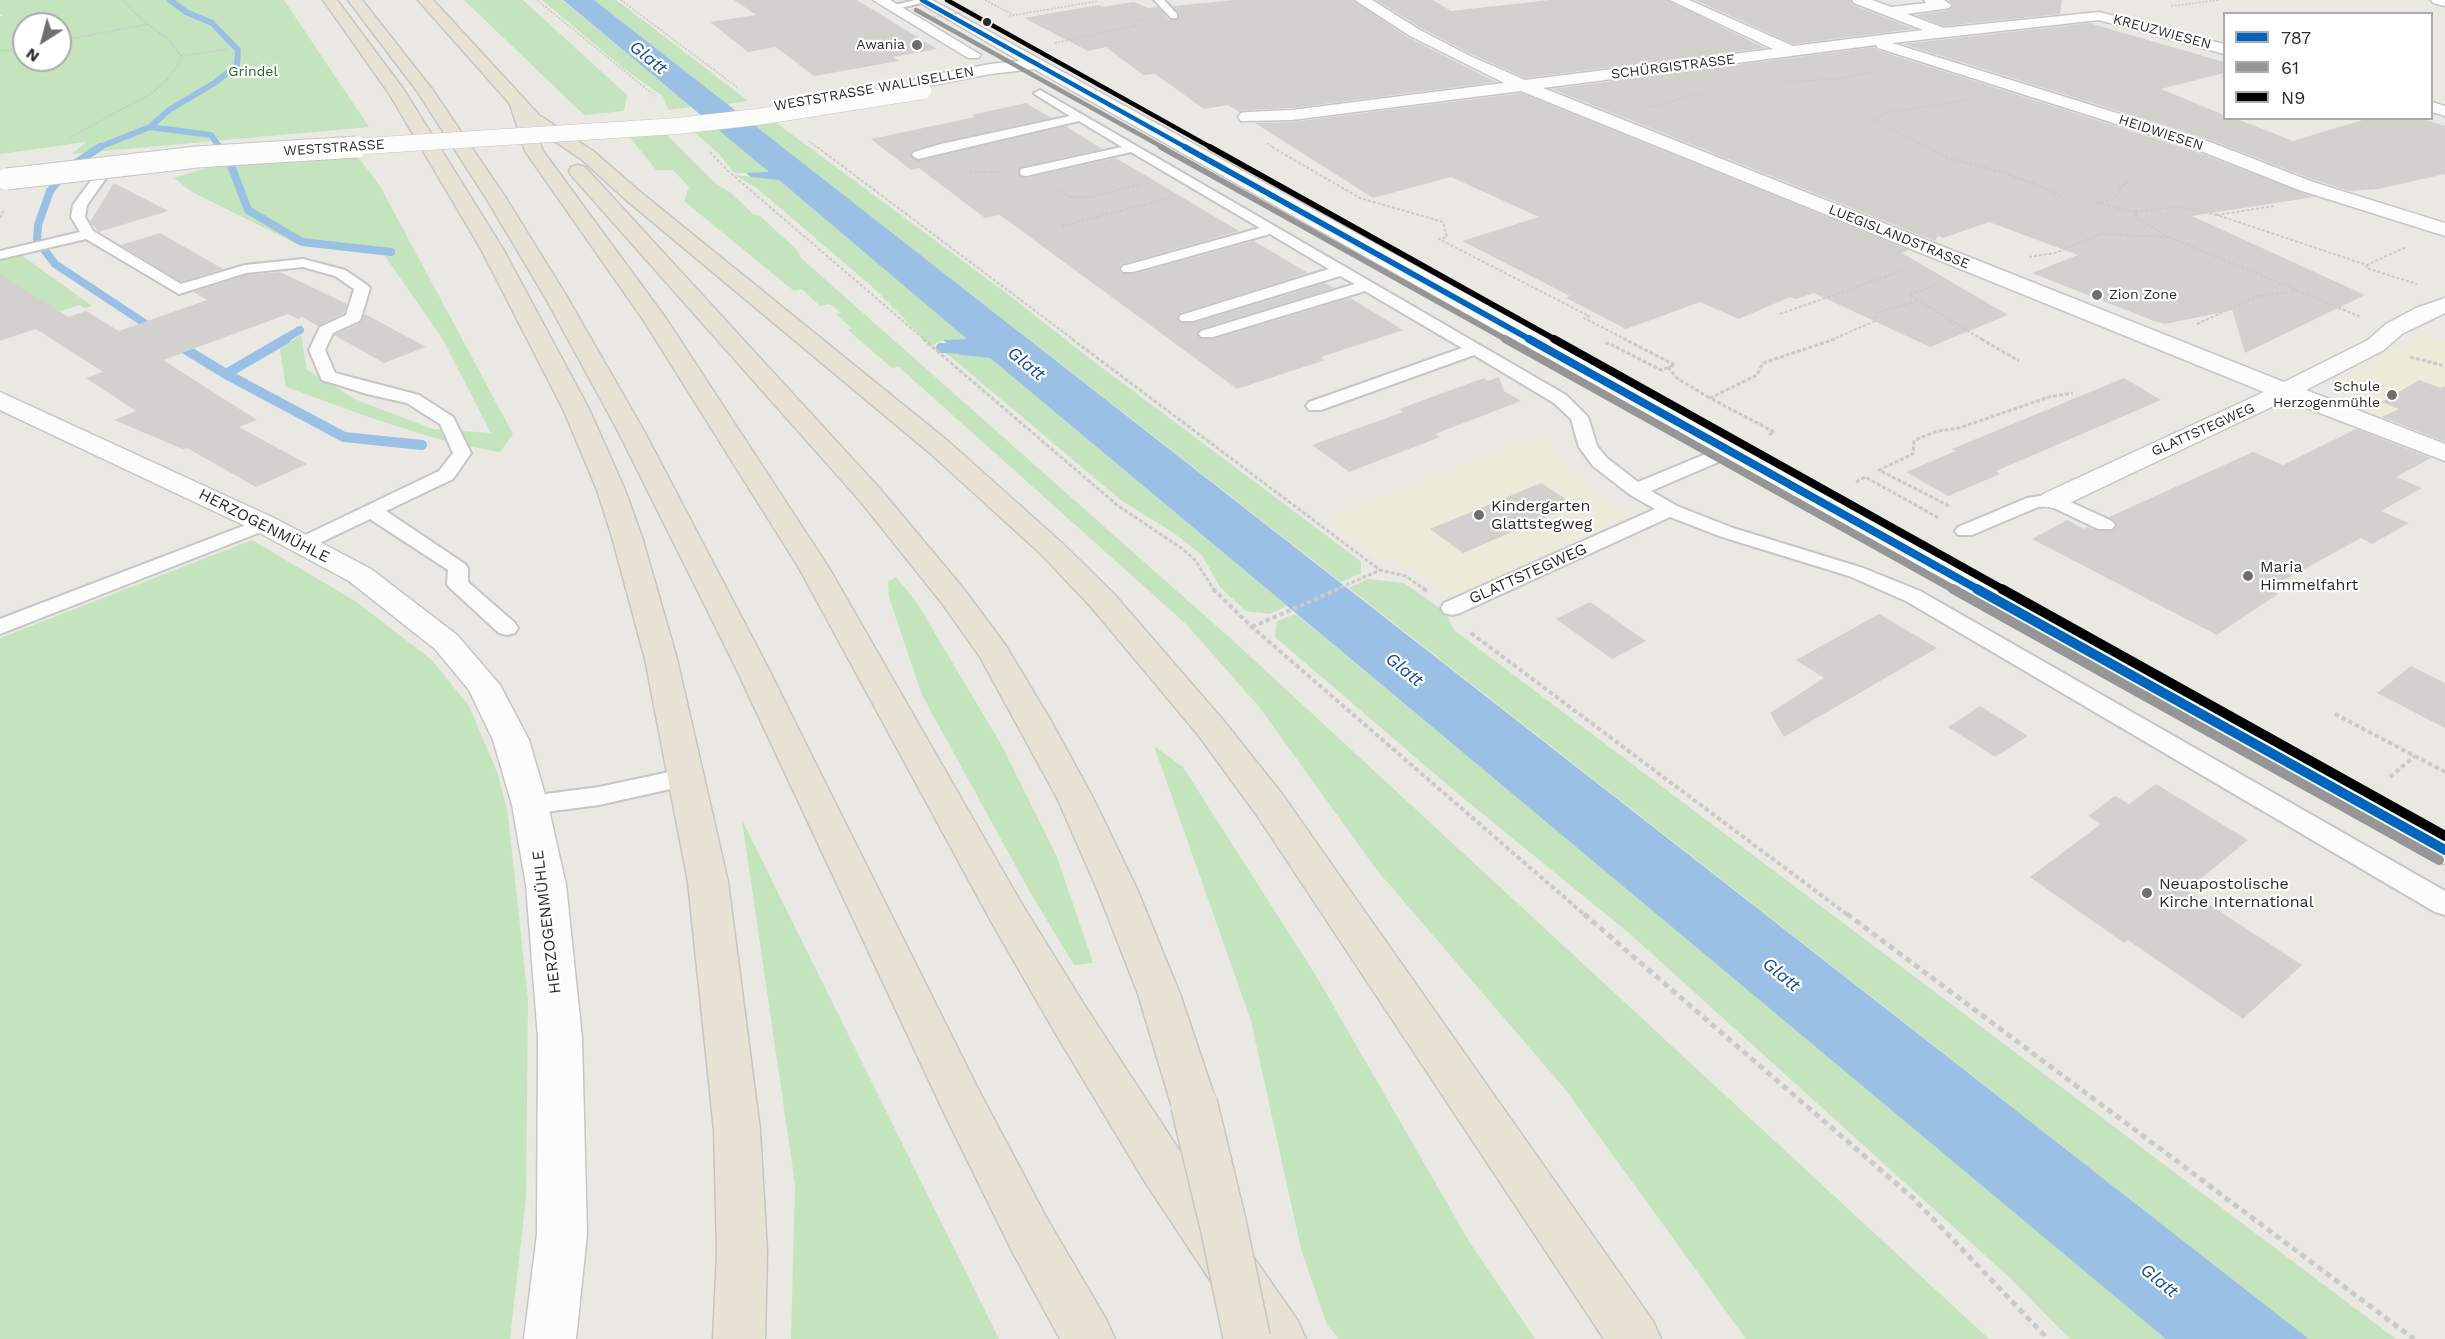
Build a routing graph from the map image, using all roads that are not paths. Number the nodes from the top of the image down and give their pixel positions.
1 (330, 0) edge
2 (355, 0) edge
3 (425, 0) edge
4 (1159, 0) edge
5 (1362, 0) edge
6 (1677, 0) edge
7 (1860, 0) edge
8 (1931, 0) edge
9 (2438, 0) edge
10 (923, 1) edge
11 (2445, 2) edge
12 (886, 3) edge
13 (1889, 11) junction
14 (1174, 16) dead end
15 (2099, 16) joint
16 (1943, 32) junction
17 (1875, 42) junction
18 (2223, 49) edge
19 (1793, 52) junction
20 (973, 55) dead end
21 (1038, 64) junction
22 (1524, 86) junction
23 (1040, 93) dead end
24 (526, 111) junction
25 (663, 117) joint
26 (1080, 117) junction
27 (1247, 117) dead end
28 (1133, 148) junction
29 (918, 155) dead end
30 (1026, 172) road end
31 (103, 174) dead end
32 (5, 176) edge
33 (1270, 230) junction
34 (2445, 230) edge
35 (84, 235) junction
36 (5, 253) edge
37 (1128, 269) dead end
38 (1340, 271) junction
39 (1365, 286) junction
40 (2445, 305) edge
41 (1187, 318) dead end
42 (1207, 334) dead end
43 (1473, 350) junction
44 (2286, 392) junction
45 (0, 400) edge
46 (1315, 406) dead end
47 (1731, 450) junction
48 (2445, 453) edge
49 (1636, 490) junction
50 (2053, 500) junction
51 (1670, 510) junction
52 (372, 511) junction
53 (264, 524) junction
54 (2105, 525) dead end
55 (1965, 531) road end
56 (302, 544) junction
57 (1452, 608) road end
58 (0, 627) edge
59 (507, 628) dead end
60 (688, 777) junction
61 (530, 805) junction
62 (2445, 850) edge
63 (2445, 904) edge
64 (550, 1339) edge
65 (739, 1339) edge
66 (1089, 1339) edge
67 (1247, 1339) edge
68 (1280, 1339) edge
69 (1635, 1339) edge

1 - 60 highway
2 - 66 highway
3 - 24 highway
4 - 14 lane
5 - 22 street, LUEGISLANDSTRASSE
6 - 19 street
7 - 13 street
8 - 13 street
9 - 11 street
10 - 12 lane
10 - 21 street
12 - 20 street
13 - 16 street
15 - 16 street, SCHÜRGISTRASSE
15 - 18 street, KREUZWIESEN
16 - 17 street, SCHÜRGISTRASSE
17 - 19 street, SCHÜRGISTRASSE
17 - 34 street, HEIDWIESEN
19 - 22 street, SCHÜRGISTRASSE
21 - 25 street, WESTSTRASSE WALLISELLEN, bridge
21 - 47 street
22 - 27 street, SCHÜRGISTRASSE
22 - 44 street, LUEGISLANDSTRASSE
23 - 26 lane
24 - 67 highway, bridge
24 - 68 highway
24 - 69 highway
25 - 32 street, WESTSTRASSE
26 - 28 lane
26 - 29 lane
28 - 30 lane
28 - 33 lane
31 - 35 lane
33 - 37 lane
33 - 38 lane
35 - 36 lane
35 - 52 lane
38 - 39 lane
38 - 41 lane
39 - 42 lane
39 - 43 lane
40 - 44 street, GLATTSTEGWEG
43 - 46 lane
43 - 49 lane
44 - 48 street, LUEGISLANDSTRASSE
44 - 50 street, GLATTSTEGWEG
45 - 53 street, HERZOGENMÜHLE
47 - 49 lane
47 - 62 street
49 - 51 lane
50 - 54 lane
50 - 55 lane, GLATTSTEGWEG
51 - 57 lane, GLATTSTEGWEG
51 - 63 lane
52 - 56 lane
52 - 59 lane
53 - 56 street, HERZOGENMÜHLE
53 - 58 lane
56 - 61 street, HERZOGENMÜHLE
60 - 61 lane
60 - 65 highway
61 - 64 street, HERZOGENMÜHLE

